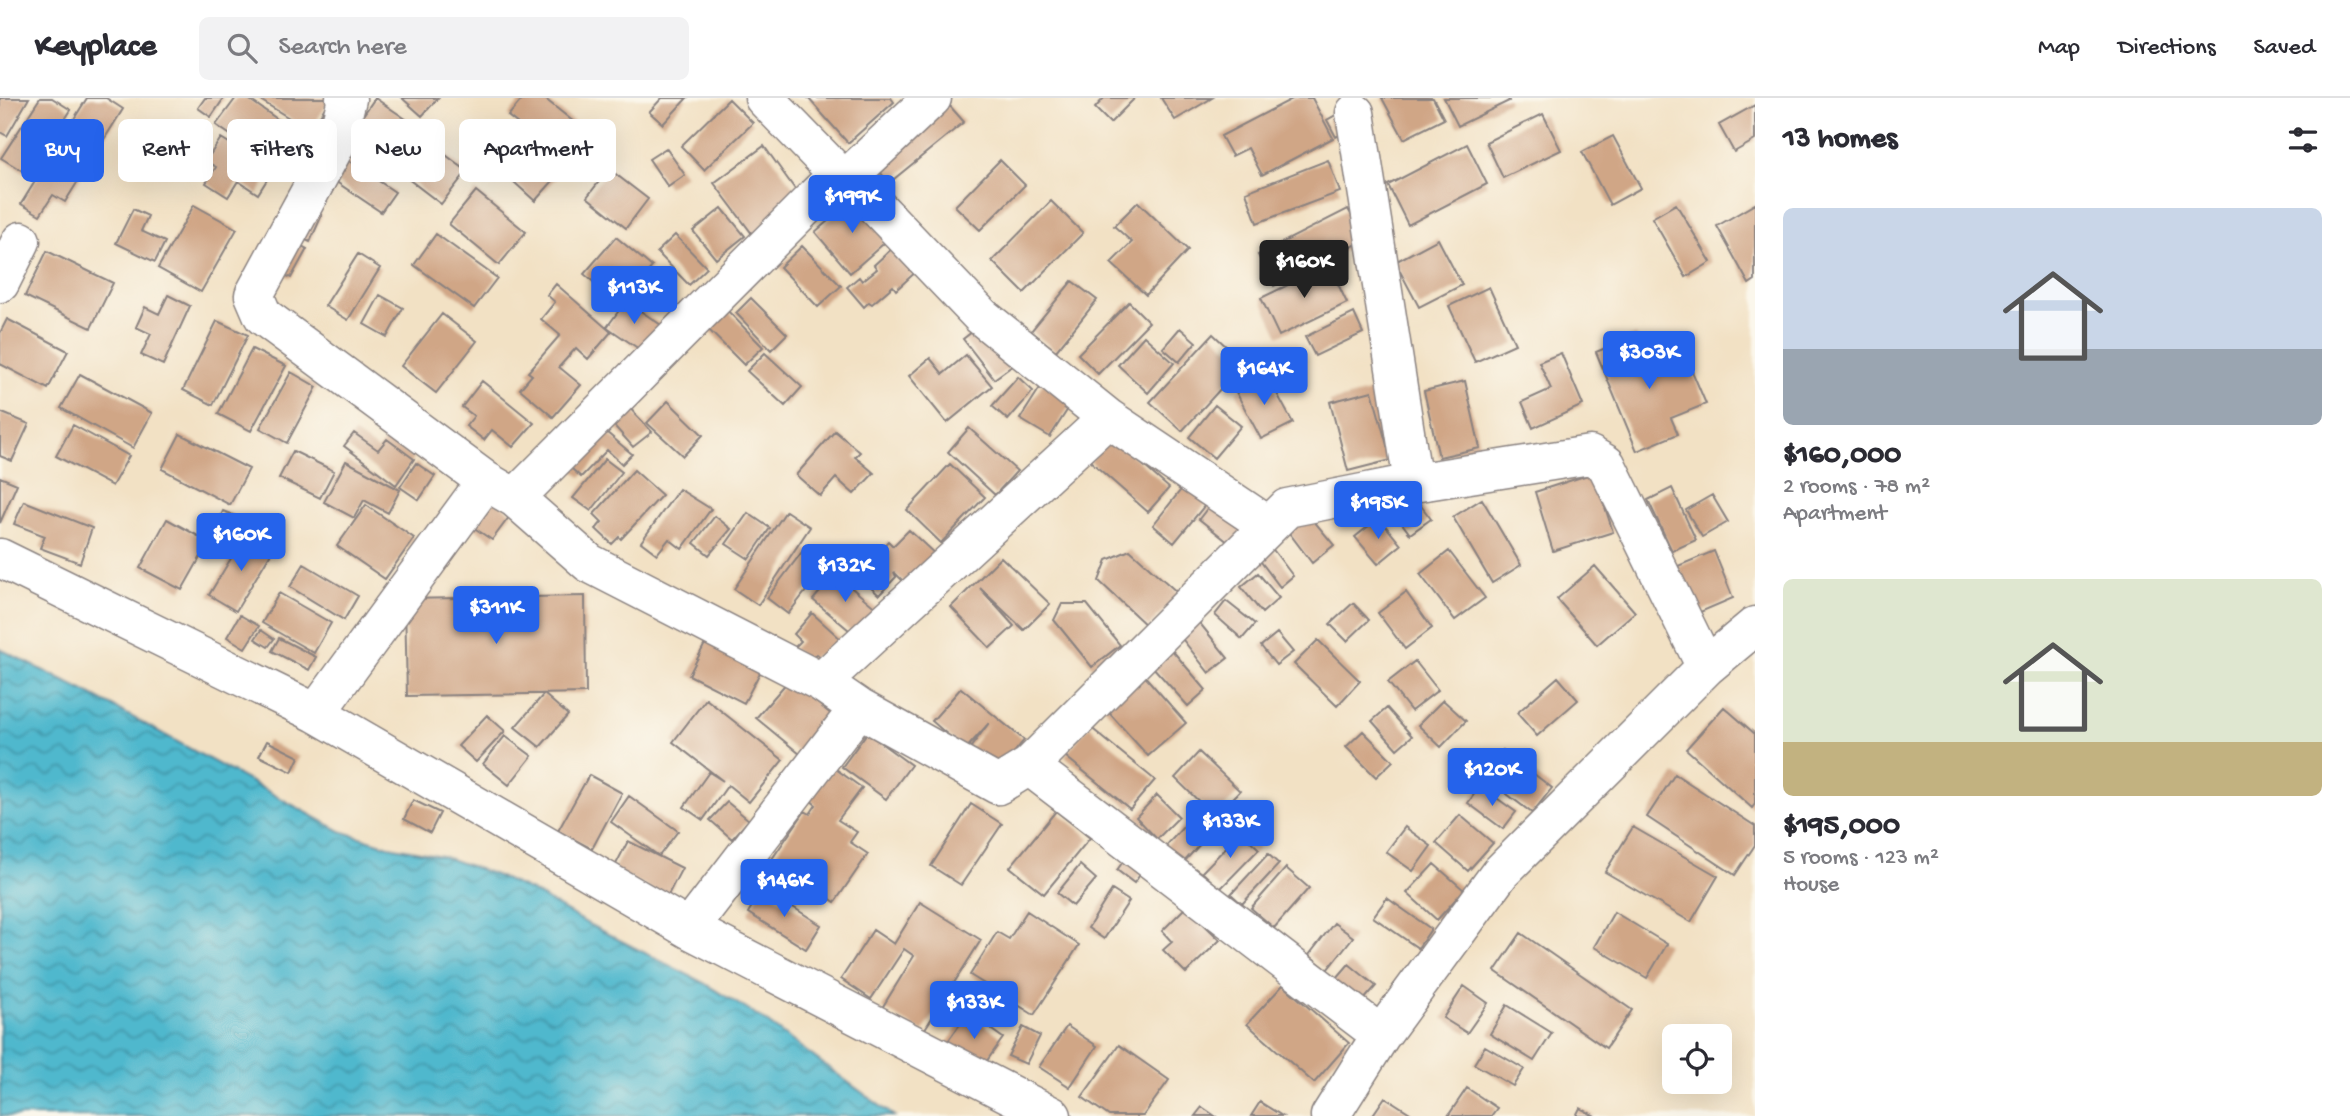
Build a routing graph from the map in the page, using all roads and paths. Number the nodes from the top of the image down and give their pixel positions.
1 (345, 98) edge
2 (764, 98) edge
3 (932, 98) edge
4 (1355, 113) dead end
5 (843, 175) junction
6 (21, 241) dead end
7 (0, 283) edge
8 (1108, 418) junction
9 (1413, 484) junction
10 (500, 489) junction
11 (1269, 526) junction
12 (0, 558) edge
13 (1755, 625) edge
14 (1706, 667) junction
15 (821, 682) junction
16 (859, 708) junction
17 (316, 713) junction
18 (1028, 766) junction
19 (690, 929) junction
20 (1381, 1035) junction
21 (1052, 1116) edge
22 (1331, 1116) edge

1 - 10 street
2 - 5 street
3 - 5 street
4 - 9 street
5 - 8 street
5 - 10 street
6 - 7 street
8 - 11 street
8 - 15 street
9 - 11 street
9 - 14 street
10 - 15 street
10 - 17 street
11 - 18 street
12 - 17 street
13 - 14 street
14 - 20 street
15 - 16 street
16 - 18 street
16 - 19 street
17 - 19 street
18 - 20 street
19 - 21 street
20 - 22 street

